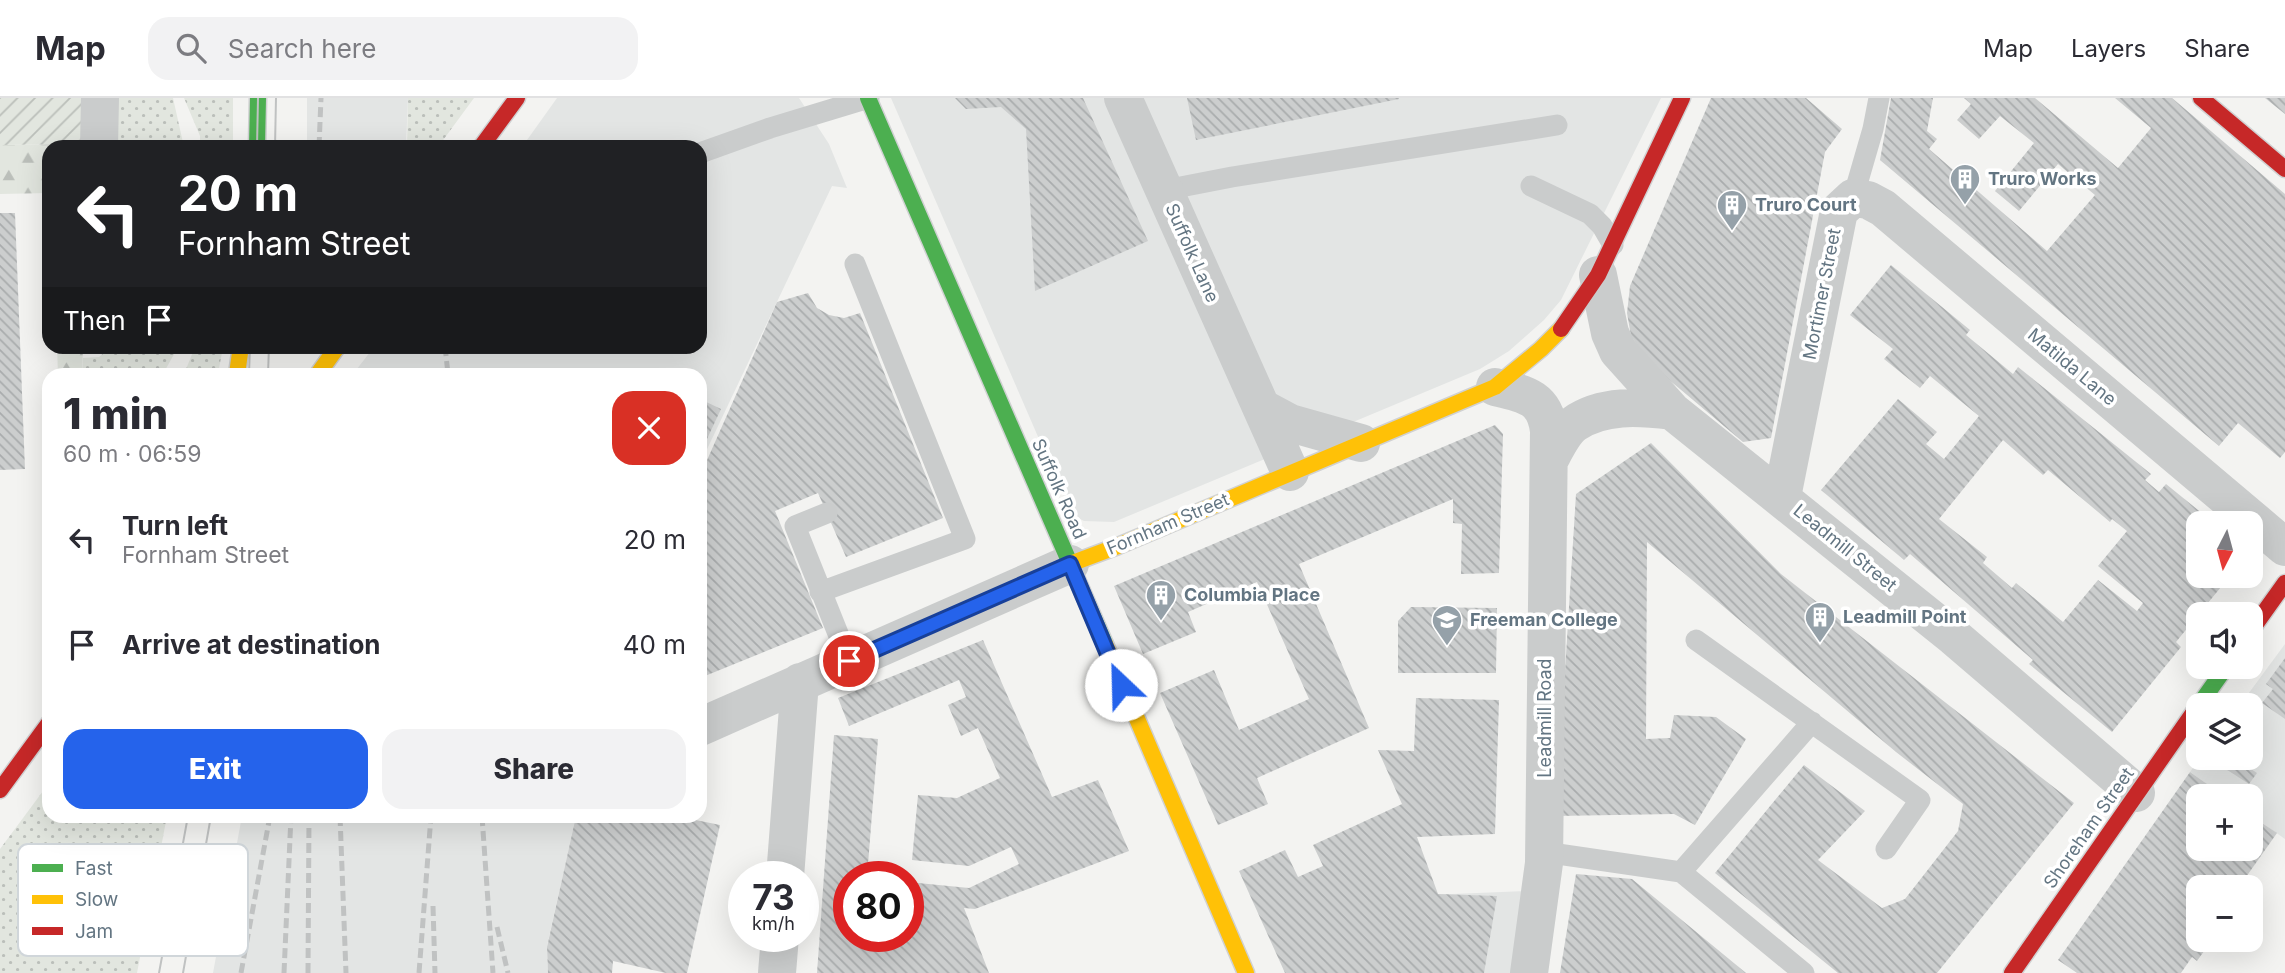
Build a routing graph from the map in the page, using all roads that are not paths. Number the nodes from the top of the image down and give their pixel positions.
1 (100, 98) edge
2 (258, 98) edge
3 (517, 98) edge
4 (868, 98) edge
5 (1123, 98) edge
6 (1682, 98) edge
7 (1879, 98) edge
8 (2202, 98) edge
9 (1557, 125) dead end
10 (99, 140) edge
11 (257, 140) edge
12 (486, 140) edge
13 (707, 150) edge
14 (2285, 169) edge
15 (1531, 186) dead end
16 (1165, 190) junction
17 (1853, 198) junction
18 (1605, 260) junction
19 (855, 264) dead end
20 (1495, 387) junction
21 (1262, 408) junction
22 (1672, 411) junction
23 (1361, 443) junction
24 (1549, 461) junction
25 (1290, 472) junction
26 (1782, 497) junction
27 (827, 513) dead end
28 (2285, 547) edge
29 (1070, 564) junction
30 (2285, 583) edge
31 (820, 592) junction
32 (2263, 614) edge
33 (1696, 640) dead end
34 (849, 661) junction
35 (800, 682) junction
36 (1812, 722) junction
37 (2186, 723) edge
38 (707, 724) edge
39 (42, 733) edge
40 (0, 790) edge
41 (2136, 793) junction
42 (1886, 849) dead end
43 (1544, 852) junction
44 (786, 861) edge
45 (1681, 872) junction
46 (779, 952) edge
47 (777, 973) edge
48 (1246, 973) edge
49 (1529, 973) edge
50 (1804, 973) edge
51 (2012, 973) edge

1 - 10 street
2 - 11 main road
3 - 12 main road
4 - 13 lane
4 - 29 main road, Suffolk Road
5 - 16 street, Suffolk Lane
6 - 18 main road
7 - 17 lane, Mortimer Street
8 - 14 main road
9 - 16 lane
15 - 18 lane
16 - 21 street, Suffolk Lane
17 - 26 street, Mortimer Street
17 - 28 street, Matilda Lane
18 - 20 main road, Fornham Street
18 - 22 street, Leadmill Street
19 - 31 lane
20 - 23 main road, Fornham Street
20 - 24 street, Leadmill Road
21 - 23 street
21 - 25 street, Suffolk Lane
22 - 24 street
22 - 26 street, Leadmill Street
23 - 25 main road, Fornham Street
24 - 43 street, Leadmill Road
25 - 29 main road, Fornham Street
26 - 41 street, Leadmill Street
27 - 31 lane
29 - 34 street, Fornham Street
29 - 48 main road, Suffolk Road
30 - 32 main road
31 - 34 lane
33 - 36 lane
34 - 35 street, Fornham Street
35 - 38 street, Fornham Street
35 - 44 street
36 - 42 lane
36 - 45 lane
37 - 41 main road, Shoreham Street
39 - 40 main road
41 - 51 main road, Shoreham Street
43 - 45 lane
43 - 49 street, Leadmill Road
45 - 50 lane
46 - 47 street

